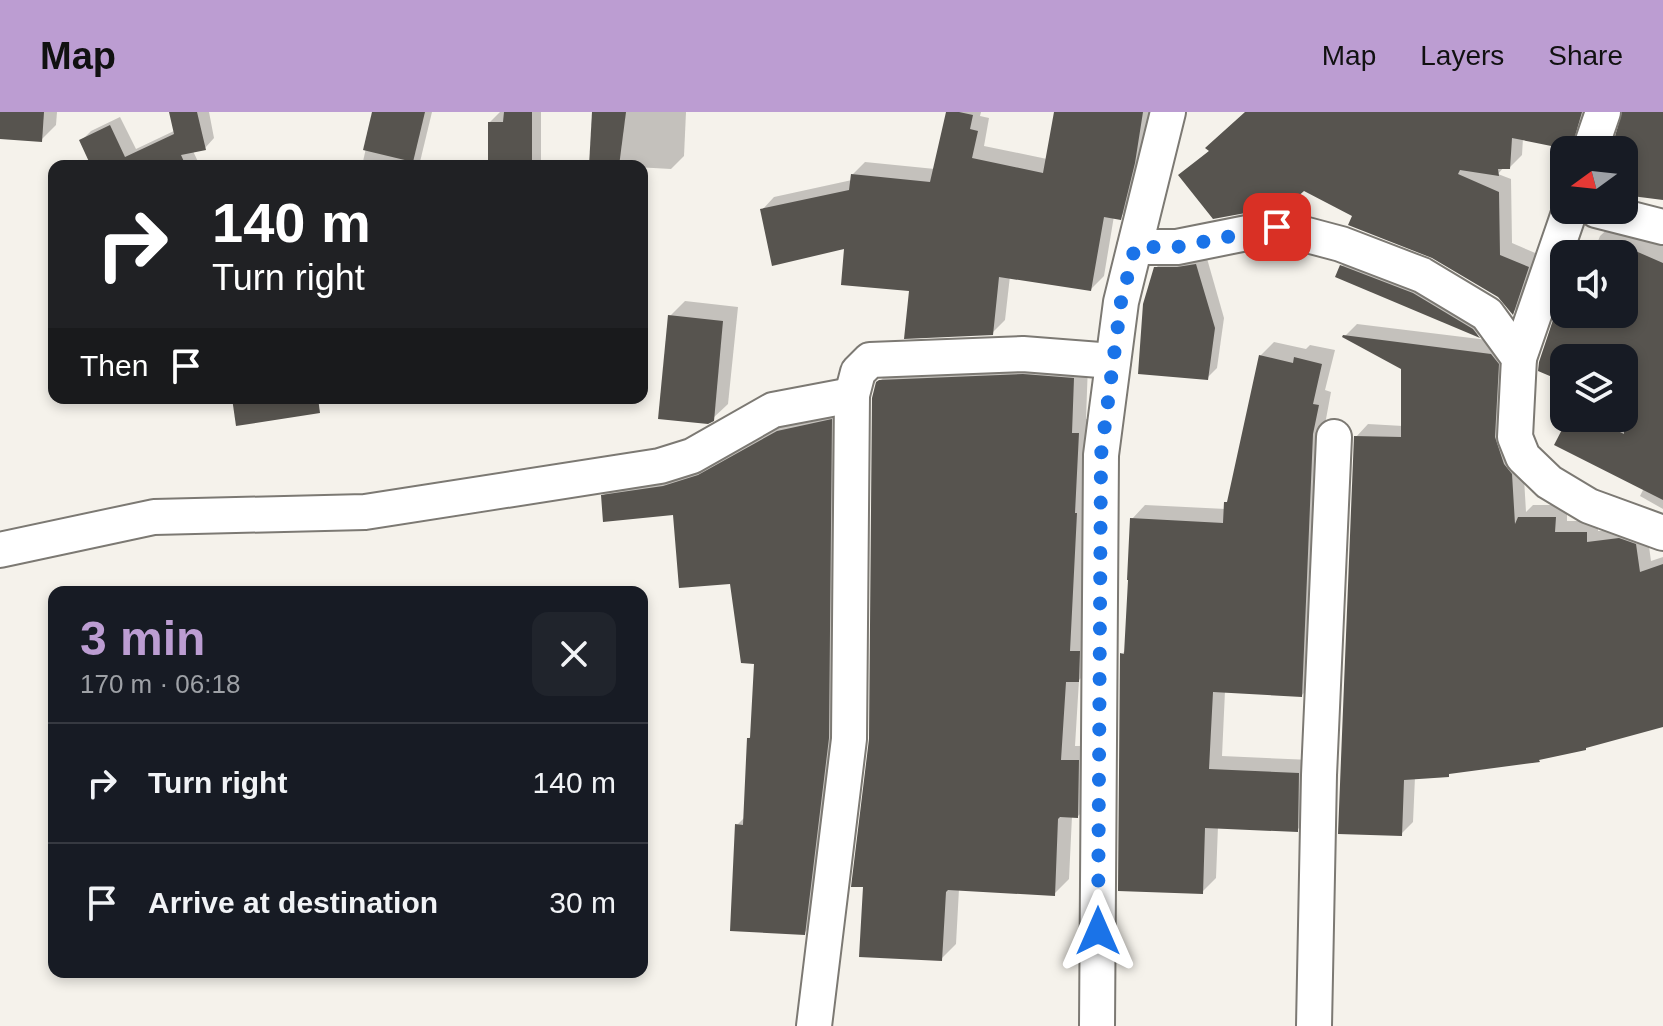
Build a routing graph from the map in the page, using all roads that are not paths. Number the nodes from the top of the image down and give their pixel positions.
1 (1168, 112) edge
2 (1603, 112) edge
3 (1595, 136) edge
4 (1638, 221) edge
5 (1565, 224) edge
6 (1663, 227) edge
7 (1135, 247) junction
8 (1519, 358) junction
9 (1113, 361) junction
10 (852, 395) junction
11 (1334, 437) dead end
12 (1663, 533) edge
13 (0, 550) edge
14 (814, 1026) edge
15 (1097, 1026) edge
16 (1314, 1026) edge

1 - 7 street
2 - 3 street
4 - 6 street
5 - 8 street
7 - 8 street
7 - 9 street
8 - 12 street
9 - 10 street
9 - 15 street
10 - 13 street
10 - 14 street
11 - 16 street

